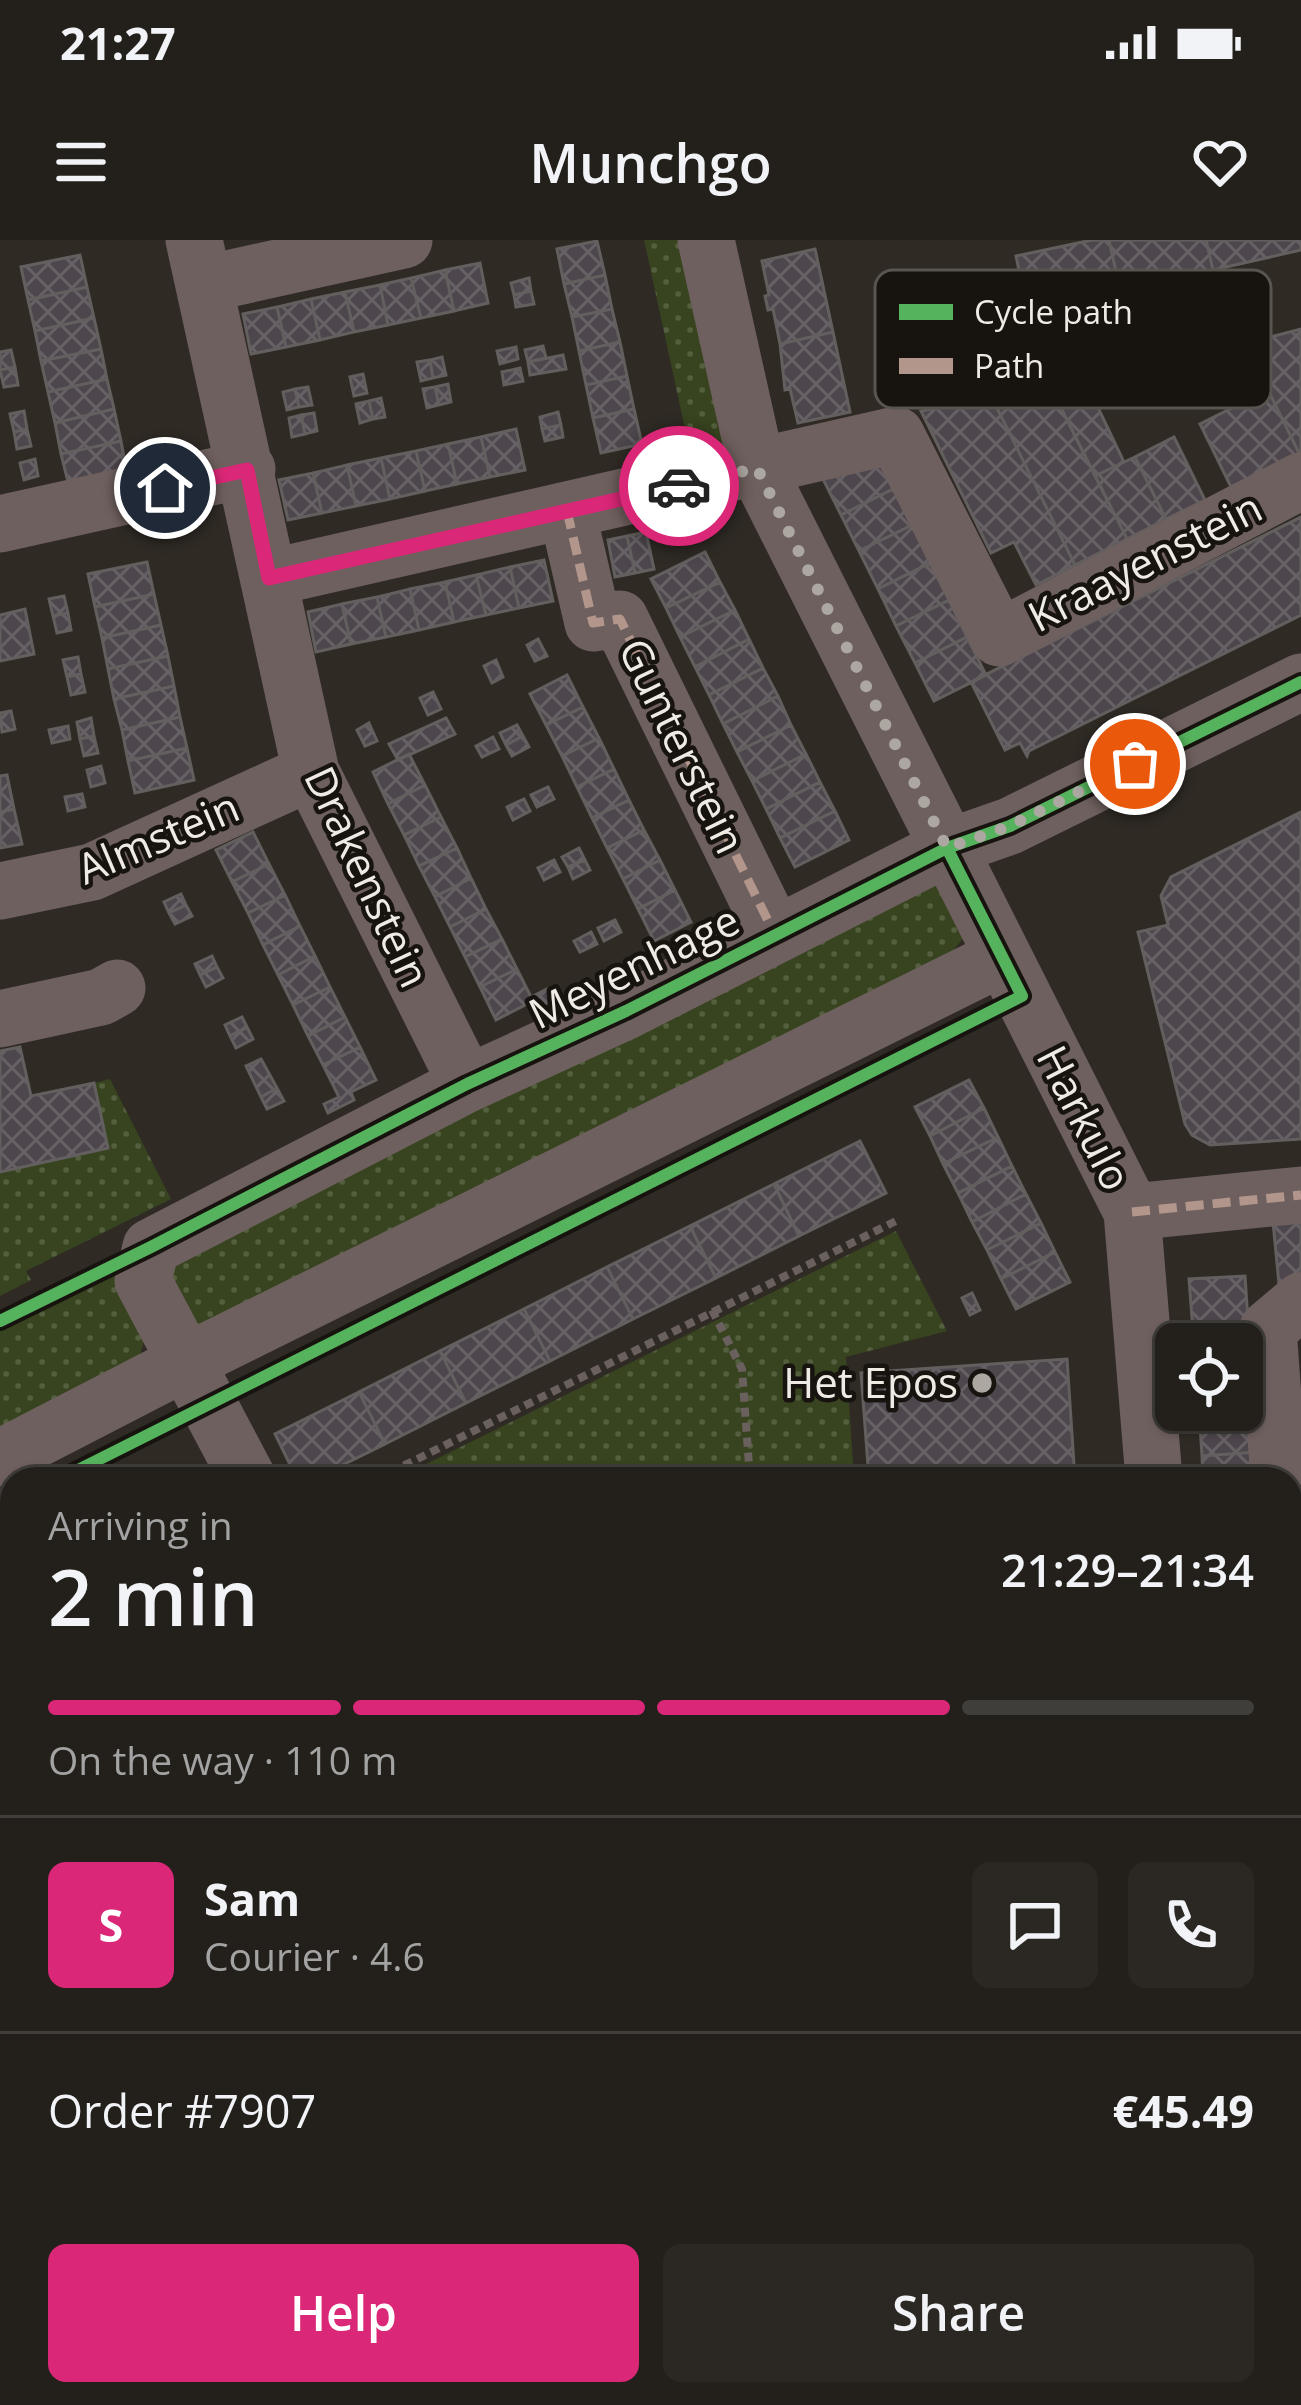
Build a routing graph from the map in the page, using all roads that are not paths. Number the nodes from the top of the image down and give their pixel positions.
1 (404, 240) edge
2 (706, 240) edge
3 (200, 262) edge
4 (757, 468) junction
5 (247, 470) junction
6 (1301, 481) edge
7 (567, 511) junction
8 (0, 524) edge
9 (269, 578) junction
10 (1301, 682) edge
11 (311, 772) junction
12 (947, 848) junction
13 (0, 892) edge
14 (775, 935) junction
15 (1004, 957) junction
16 (117, 988) dead end
17 (0, 1019) edge
18 (467, 1084) junction
19 (1301, 1196) edge
20 (1132, 1212) junction
21 (1301, 1300) edge
22 (186, 1362) junction
23 (0, 1458) edge
24 (242, 1467) edge
25 (1153, 1467) edge
26 (1278, 1467) edge

1 - 3 street
2 - 4 street, Harkulo
3 - 5 street, Drakenstein
4 - 6 street, Kraayenstein
4 - 7 street
4 - 12 street, Harkulo
5 - 8 street
5 - 9 street, Drakenstein
7 - 9 street
7 - 14 street, Gunterstein
9 - 11 street, Drakenstein
10 - 12 street, Meyenhage
11 - 13 street, Almstein
11 - 18 street, Drakenstein
12 - 14 street, Meyenhage
12 - 15 street, Harkulo
14 - 18 street, Meyenhage
15 - 20 street, Harkulo
15 - 22 street
16 - 17 street
18 - 22 street, Meyenhage
19 - 20 street
20 - 25 street, Harkulo
21 - 26 street
22 - 23 street
22 - 24 street, Meyenhage

